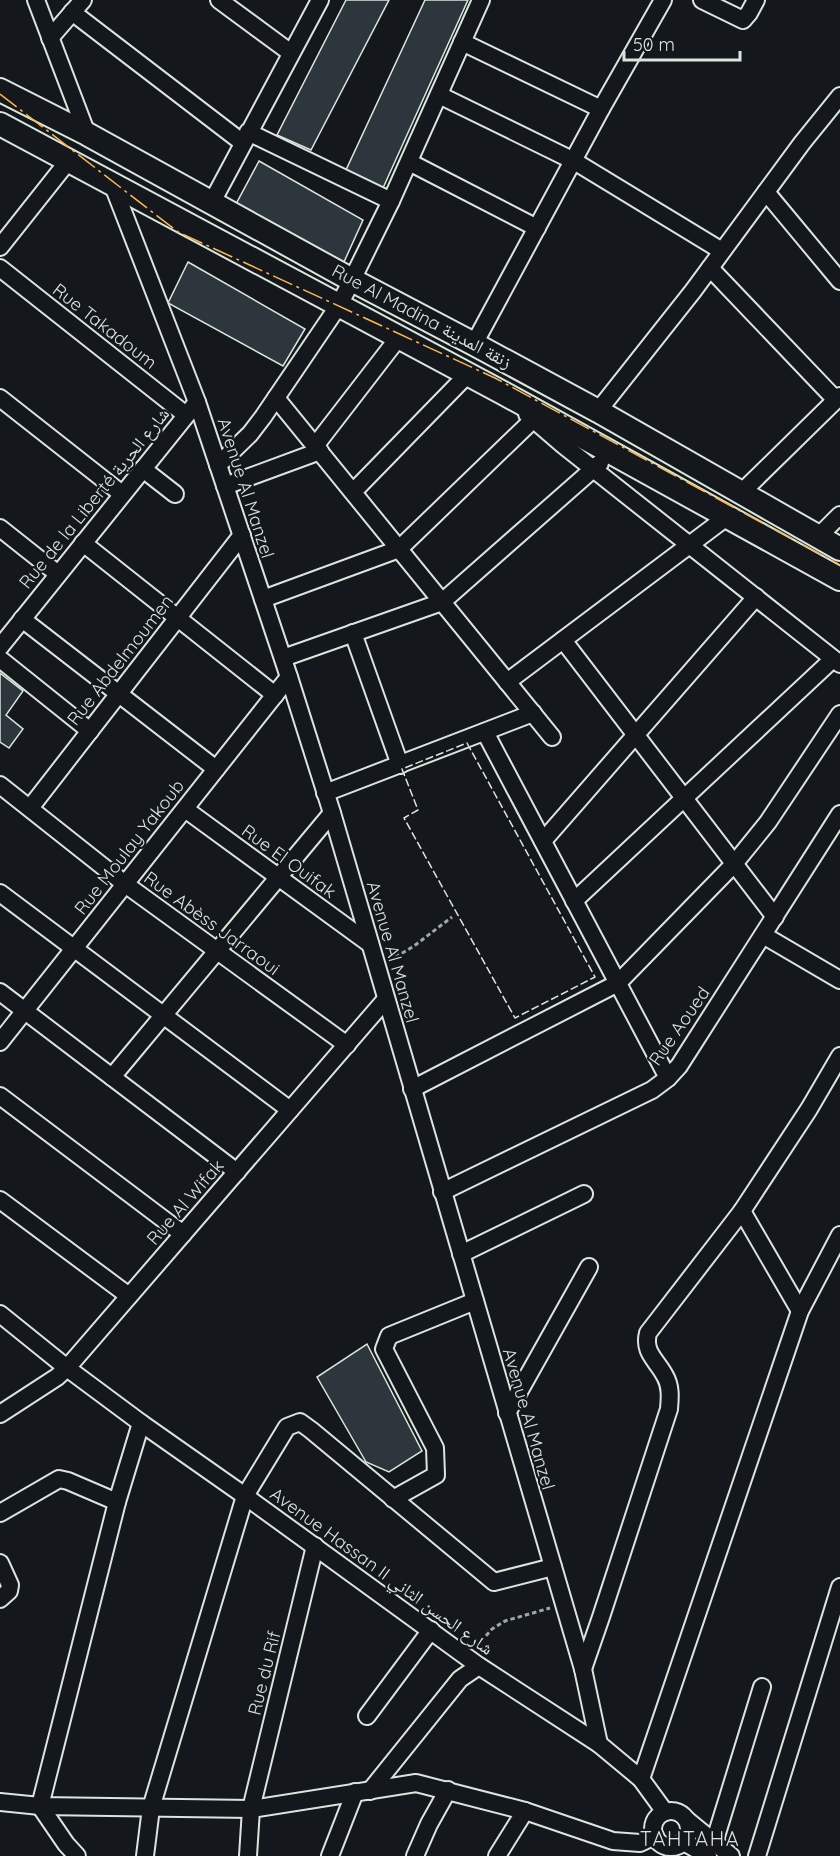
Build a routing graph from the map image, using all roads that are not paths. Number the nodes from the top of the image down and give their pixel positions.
1 (36, 0) edge
2 (219, 0) edge
3 (319, 0) edge
4 (481, 0) edge
5 (662, 0) edge
6 (702, 0) edge
7 (756, 0) edge
8 (77, 6) edge
9 (50, 38) junction
10 (462, 42) junction
11 (291, 53) junction
12 (0, 90) edge
13 (439, 95) junction
14 (840, 96) edge
15 (601, 109) junction
16 (0, 124) edge
17 (87, 134) junction
18 (246, 138) junction
19 (69, 160) junction
20 (574, 161) junction
21 (409, 162) junction
22 (112, 183) junction
23 (766, 192) junction
24 (391, 201) junction
25 (212, 202) junction
26 (537, 228) junction
27 (0, 247) edge
28 (722, 251) junction
29 (0, 268) edge
30 (710, 268) junction
31 (352, 280) junction
32 (840, 281) edge
33 (339, 304) junction
34 (399, 337) junction
35 (474, 344) junction
36 (468, 374) junction
37 (0, 398) edge
38 (276, 398) junction
39 (838, 398) edge
40 (192, 408) junction
41 (598, 411) junction
42 (536, 416) junction
43 (317, 448) junction
44 (612, 453) junction
45 (218, 465) junction
46 (142, 469) junction
47 (593, 470) junction
48 (225, 486) junction
49 (353, 492) junction
50 (741, 493) junction
51 (122, 494) junction
52 (175, 494) dead end
53 (840, 515) edge
54 (728, 516) junction
55 (0, 528) edge
56 (242, 535) junction
57 (818, 537) junction
58 (83, 543) junction
59 (688, 545) junction
60 (399, 549) junction
61 (840, 549) edge
62 (58, 574) junction
63 (840, 579) edge
64 (756, 597) junction
65 (263, 599) junction
66 (442, 602) junction
67 (177, 618) junction
68 (22, 619) junction
69 (353, 633) junction
70 (563, 640) junction
71 (0, 647) edge
72 (283, 658) junction
73 (0, 659) edge
74 (836, 661) edge
75 (289, 678) junction
76 (507, 682) junction
77 (118, 694) junction
78 (275, 695) junction
79 (533, 713) junction
80 (840, 714) edge
81 (90, 731) junction
82 (485, 732) junction
83 (636, 734) junction
84 (552, 737) dead end
85 (400, 765) junction
86 (216, 769) junction
87 (0, 785) edge
88 (325, 793) junction
89 (684, 798) junction
90 (30, 808) junction
91 (185, 809) junction
92 (332, 813) junction
93 (840, 814) edge
94 (543, 841) junction
95 (734, 864) junction
96 (278, 878) junction
97 (125, 884) junction
98 (0, 892) edge
99 (574, 901) junction
100 (775, 917) junction
101 (763, 935) junction
102 (370, 944) junction
103 (75, 948) junction
104 (217, 951) junction
105 (840, 980) edge
106 (618, 982) junction
107 (0, 992) edge
108 (386, 999) junction
109 (25, 1011) junction
110 (164, 1015) junction
111 (0, 1042) edge
112 (346, 1045) junction
113 (840, 1056) edge
114 (112, 1077) junction
115 (668, 1078) junction
116 (412, 1089) junction
117 (0, 1096) edge
118 (290, 1110) junction
119 (237, 1172) junction
120 (442, 1192) junction
121 (584, 1194) dead end
122 (0, 1200) edge
123 (742, 1211) junction
124 (183, 1234) junction
125 (840, 1235) edge
126 (461, 1254) junction
127 (589, 1267) dead end
128 (129, 1296) junction
129 (475, 1301) junction
130 (800, 1311) junction
131 (0, 1314) edge
132 (67, 1368) junction
133 (507, 1413) junction
134 (0, 1414) edge
135 (141, 1423) junction
136 (245, 1496) junction
137 (393, 1498) junction
138 (117, 1502) junction
139 (0, 1514) edge
140 (315, 1546) junction
141 (0, 1563) edge
142 (553, 1567) junction
143 (840, 1587) edge
144 (0, 1599) edge
145 (431, 1630) junction
146 (473, 1661) junction
147 (583, 1669) junction
148 (762, 1686) dead end
149 (367, 1716) dead end
150 (599, 1744) junction
151 (641, 1779) junction
152 (448, 1790) junction
153 (362, 1792) junction
154 (0, 1802) edge
155 (40, 1806) junction
156 (152, 1808) junction
157 (251, 1809) junction
158 (525, 1811) junction
159 (665, 1812) junction
160 (687, 1821) junction
161 (684, 1842) junction
162 (659, 1844) edge
163 (711, 1849) edge
164 (77, 1856) edge
165 (145, 1856) edge
166 (248, 1856) edge
167 (330, 1856) edge
168 (415, 1856) edge
169 (497, 1856) edge
170 (731, 1856) edge
171 (757, 1856) edge

1 - 9 street
2 - 11 street
3 - 11 street
4 - 10 street
5 - 15 street
6 - 7 street
8 - 9 street
8 - 18 street
9 - 17 street
10 - 13 street
10 - 15 street
11 - 18 street
12 - 17 main road, Rue Al Madina زنقة المدينة
13 - 20 street
13 - 21 street
14 - 23 street
15 - 20 street
16 - 19 main road, Rue Al Madina زنقة المدينة
17 - 25 main road, Rue Al Madina زنقة المدينة
18 - 24 street
18 - 25 street
19 - 22 main road, Rue Al Madina زنقة المدينة
19 - 27 street
20 - 26 street
20 - 28 street
21 - 24 street
21 - 26 street
22 - 33 main road, Rue Al Madina زنقة المدينة
22 - 40 street, Avenue Al Manzel
23 - 28 street
23 - 32 street
24 - 31 street
25 - 31 main road, Rue Al Madina زنقة المدينة
26 - 35 street
28 - 30 street
29 - 40 street, Rue Takadoum
30 - 39 street
30 - 41 street
31 - 33 street
31 - 35 main road, Rue Al Madina زنقة المدينة
33 - 34 main road, Rue Al Madina زنقة المدينة
33 - 38 street
34 - 36 main road, Rue Al Madina زنقة المدينة
34 - 43 street
35 - 41 main road, Rue Al Madina زنقة المدينة
36 - 42 main road, Rue Al Madina زنقة المدينة
36 - 49 street
37 - 51 street
38 - 43 street
38 - 45 street
39 - 50 street
40 - 45 street, Avenue Al Manzel
40 - 46 street, Rue de la Liberté شارع الحرية
41 - 50 main road, Rue Al Madina زنقة المدينة
42 - 44 main road, Rue Al Madina زنقة المدينة
42 - 47 street
42 - 60 street
43 - 48 street
43 - 49 street
44 - 47 street
44 - 54 main road, Rue Al Madina زنقة المدينة
45 - 48 street, Avenue Al Manzel
46 - 51 street, Rue de la Liberté شارع الحرية
46 - 52 street
47 - 59 street
47 - 66 street
48 - 56 street, Avenue Al Manzel
49 - 60 street
50 - 57 main road, Rue Al Madina زنقة المدينة
51 - 58 street, Rue de la Liberté شارع الحرية
53 - 57 street
54 - 59 street
54 - 63 main road, Rue Al Madina زنقة المدينة
55 - 62 street
56 - 65 street, Avenue Al Manzel
56 - 67 street, Rue Abdelmoumen
57 - 61 main road, Rue Al Madina زنقة المدينة
58 - 62 street, Rue de la Liberté شارع الحرية
58 - 67 street
59 - 64 street
59 - 70 street
60 - 65 street
60 - 66 street
62 - 68 street, Rue de la Liberté شارع الحرية
64 - 74 street
64 - 83 street
65 - 72 street, Avenue Al Manzel
66 - 69 street
66 - 76 street
67 - 77 street, Rue Abdelmoumen
67 - 78 street
68 - 71 street, Rue de la Liberté شارع الحرية
68 - 77 street
69 - 72 street
69 - 85 street
70 - 76 street
70 - 83 street
72 - 75 street, Avenue Al Manzel
73 - 81 street
74 - 89 street
75 - 78 street, Rue Moulay Yakoub
75 - 88 street, Avenue Al Manzel
76 - 79 street
77 - 81 street, Rue Abdelmoumen
77 - 86 street
78 - 86 street, Rue Moulay Yakoub
79 - 82 street
79 - 84 street
80 - 95 street
81 - 90 street, Rue Abdelmoumen
82 - 85 street
82 - 94 street
83 - 89 street
83 - 94 street
85 - 88 street
86 - 91 street, Rue Moulay Yakoub
87 - 90 street, Rue Abèss Jarraoui
88 - 92 street, Avenue Al Manzel
89 - 95 street
89 - 99 street
90 - 97 street, Rue Abèss Jarraoui
91 - 96 street, Rue El Ouifak
91 - 97 street, Rue Moulay Yakoub
92 - 96 street
92 - 102 street, Avenue Al Manzel
93 - 100 street, Rue Aoued
94 - 99 street
95 - 100 street
95 - 106 street
96 - 102 street, Rue El Ouifak
96 - 104 street
97 - 103 street, Rue Moulay Yakoub
97 - 104 street, Rue Abèss Jarraoui
98 - 103 street
99 - 106 street
100 - 101 street, Rue Aoued
101 - 105 street
101 - 115 street, Rue Aoued
102 - 108 street, Avenue Al Manzel
103 - 109 street, Rue Moulay Yakoub
103 - 110 street
104 - 110 street
104 - 112 street, Rue Abèss Jarraoui
106 - 115 street
106 - 116 street
107 - 109 street
108 - 112 street, Rue Al Wifak
108 - 116 street, Avenue Al Manzel
109 - 111 street, Rue Moulay Yakoub
109 - 114 street
110 - 114 street
110 - 118 street
112 - 118 street, Rue Al Wifak
113 - 123 street
114 - 119 street
115 - 120 street, Rue Aoued
116 - 120 street, Avenue Al Manzel
117 - 124 street
118 - 119 street, Rue Al Wifak
119 - 124 street, Rue Al Wifak
120 - 126 street, Avenue Al Manzel
121 - 126 street
122 - 128 street
123 - 130 street
123 - 147 street
124 - 128 street, Rue Al Wifak
125 - 130 street
126 - 129 street, Avenue Al Manzel
127 - 133 street
128 - 132 street, Rue Al Wifak
129 - 133 street, Avenue Al Manzel
129 - 137 street
130 - 151 street
131 - 132 street, Avenue Hassan II شارع الحسن الثاني
132 - 134 street, Rue Al Wifak
132 - 135 street, Avenue Hassan II شارع الحسن الثاني
133 - 142 street, Avenue Al Manzel
135 - 136 street, Avenue Hassan II شارع الحسن الثاني
135 - 138 street
136 - 137 street
136 - 140 street, Avenue Hassan II شارع الحسن الثاني
136 - 156 street
137 - 142 street
138 - 139 street
138 - 155 street
140 - 145 street, Avenue Hassan II شارع الحسن الثاني
140 - 157 street, Rue du Rif
141 - 144 street
142 - 147 street, Avenue Al Manzel
143 - 171 street
145 - 146 street, Avenue Hassan II شارع الحسن الثاني
145 - 149 street
146 - 150 street, Avenue Hassan II شارع الحسن الثاني
146 - 153 street
147 - 150 street, Avenue Al Manzel
148 - 163 street
150 - 151 street, Avenue Hassan II شارع الحسن الثاني
151 - 159 street, Avenue Hassan II شارع الحسن الثاني
152 - 153 street
152 - 158 street
152 - 168 street
153 - 157 street
153 - 167 street
154 - 155 street
155 - 156 street
155 - 164 street
156 - 157 street
156 - 165 street
157 - 166 street, Rue du Rif
158 - 162 street
158 - 169 street
159 - 160 street
159 - 162 street
160 - 161 street
160 - 163 street
161 - 162 street
161 - 163 street
163 - 170 street

